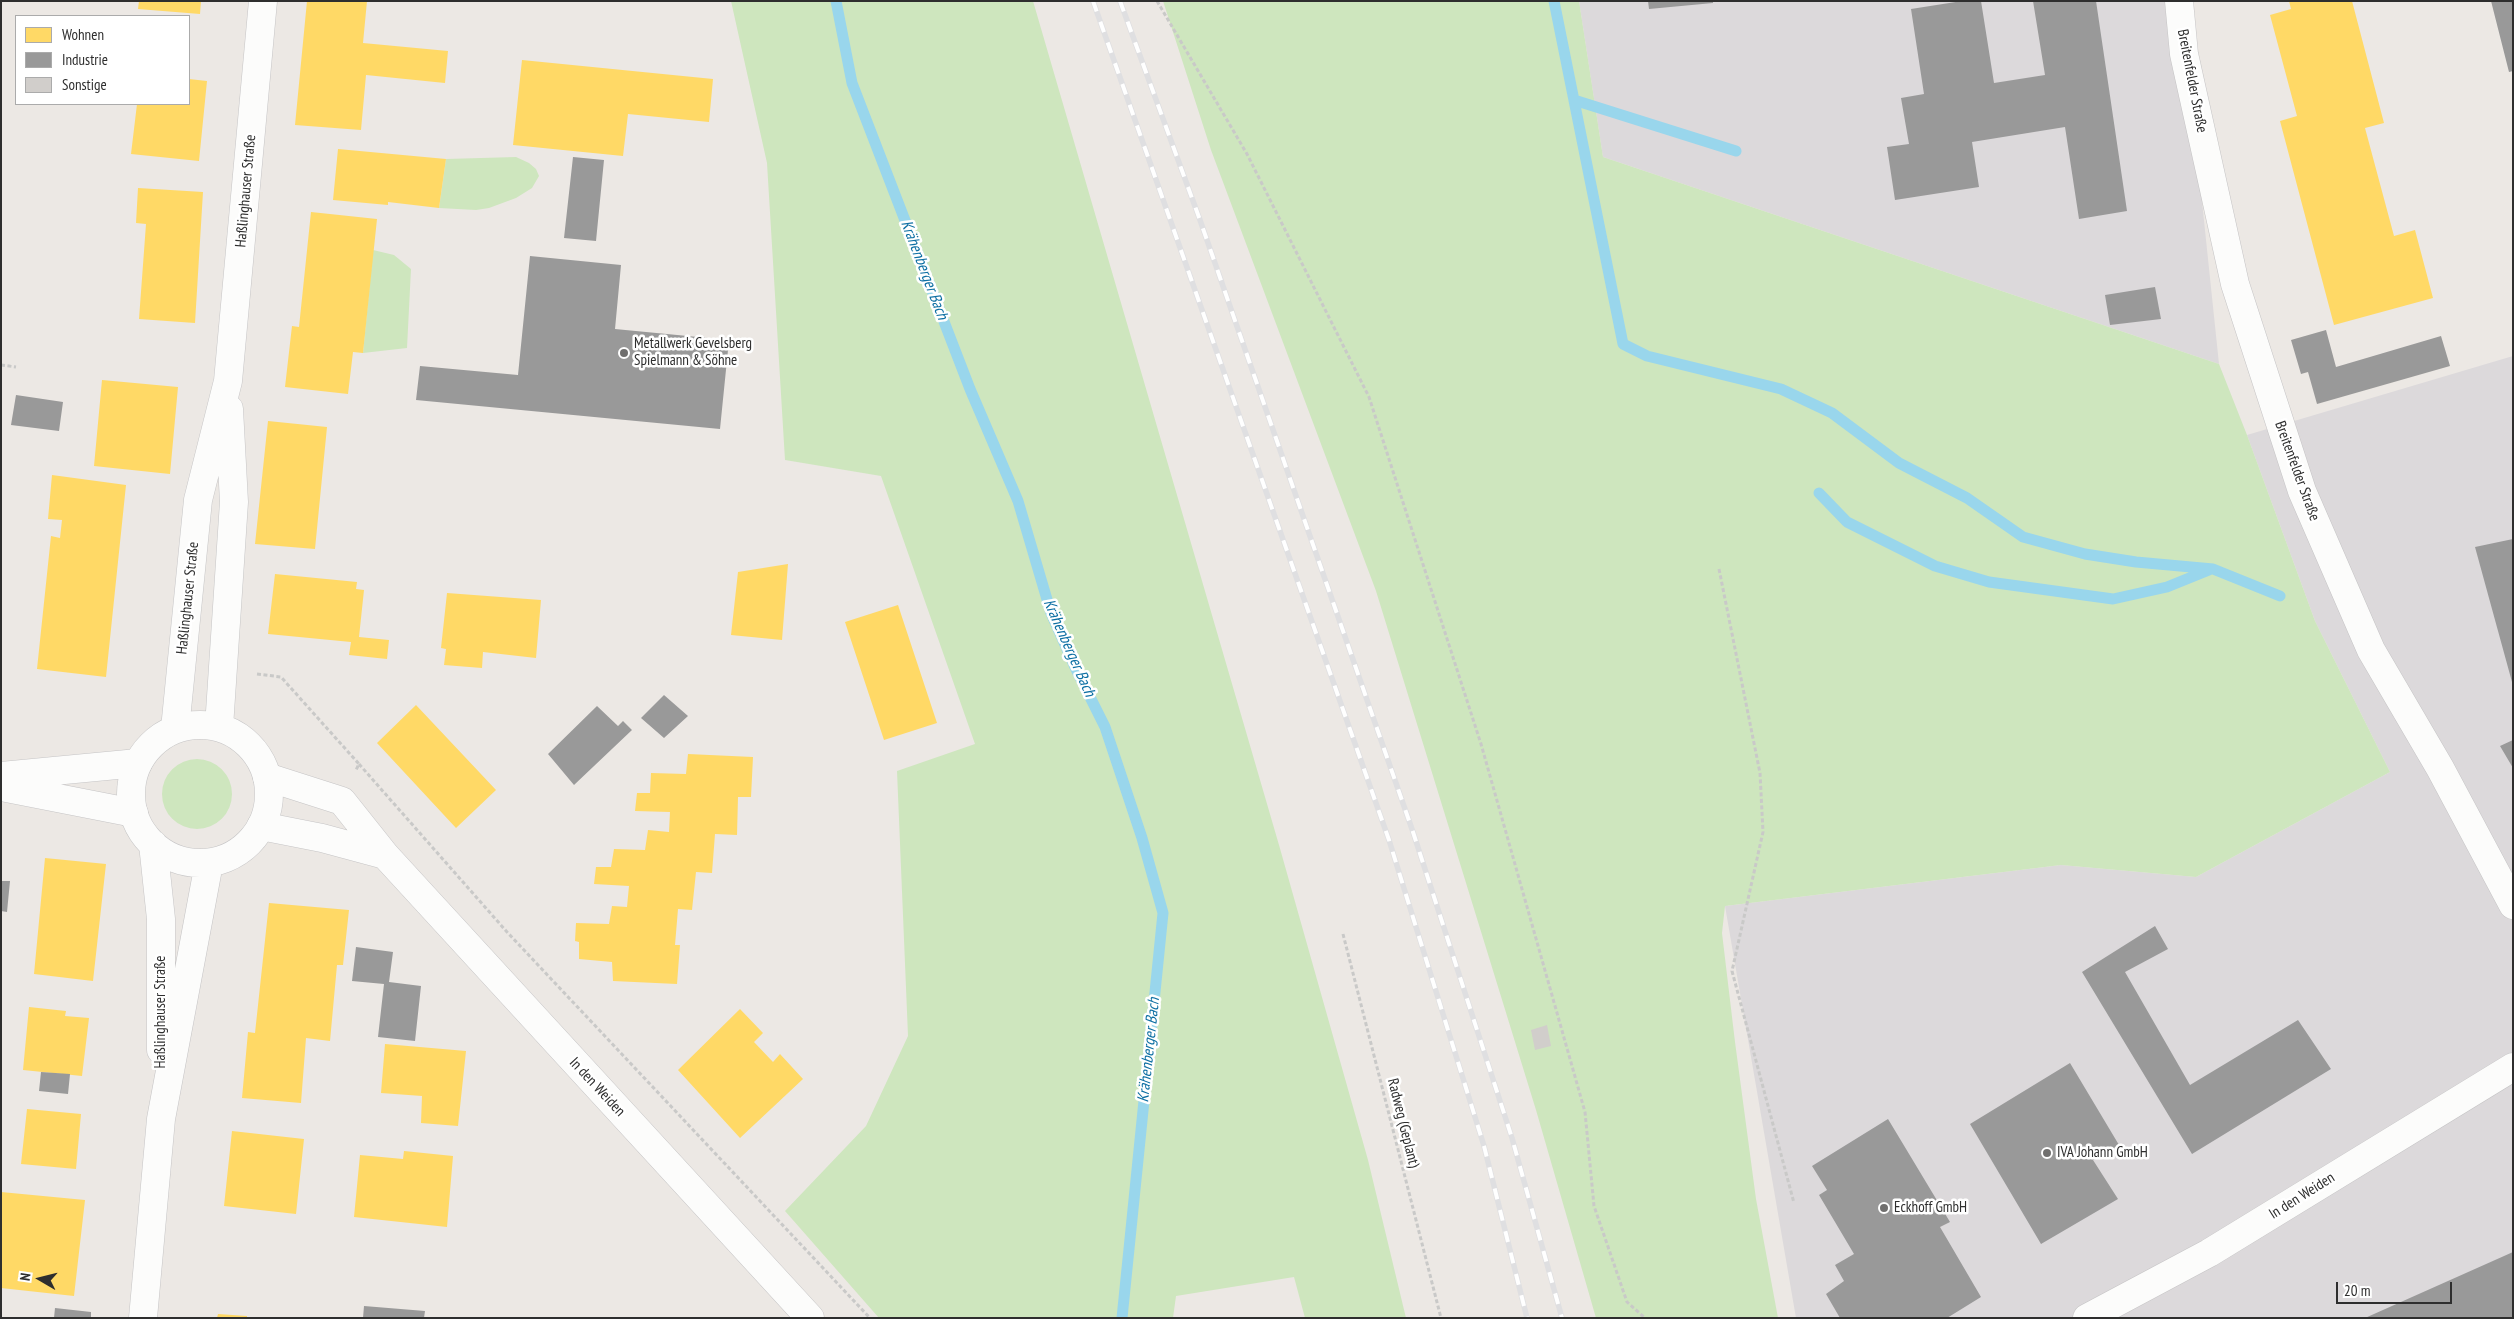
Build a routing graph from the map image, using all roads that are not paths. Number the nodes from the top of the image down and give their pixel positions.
1 (263, 1) edge
2 (2179, 1) edge
3 (228, 381) junction
4 (219, 727) junction
5 (175, 729) junction
6 (138, 763) junction
7 (1, 776) edge
8 (267, 776) junction
9 (1, 787) edge
10 (134, 813) junction
11 (262, 826) junction
12 (153, 844) junction
13 (385, 855) junction
14 (209, 862) junction
15 (2513, 905) edge
16 (2513, 1066) edge
17 (161, 1119) junction
18 (143, 1318) edge
19 (810, 1318) edge
20 (2087, 1318) edge

1 - 3 street, Haßlinghauser Straße
2 - 15 street, Breitenfelder Straße
3 - 4 street, Haßlinghauser Straße
3 - 5 street, Haßlinghauser Straße
4 - 5 street
4 - 8 street
5 - 6 street
6 - 7 street
6 - 10 street
8 - 11 street
8 - 13 street, In den Weiden
9 - 10 street
10 - 12 street
11 - 13 street
11 - 14 street
12 - 14 street
12 - 17 street, Haßlinghauser Straße
13 - 19 street, In den Weiden
14 - 17 street, Haßlinghauser Straße
16 - 20 street, In den Weiden
17 - 18 street, Haßlinghauser Straße

